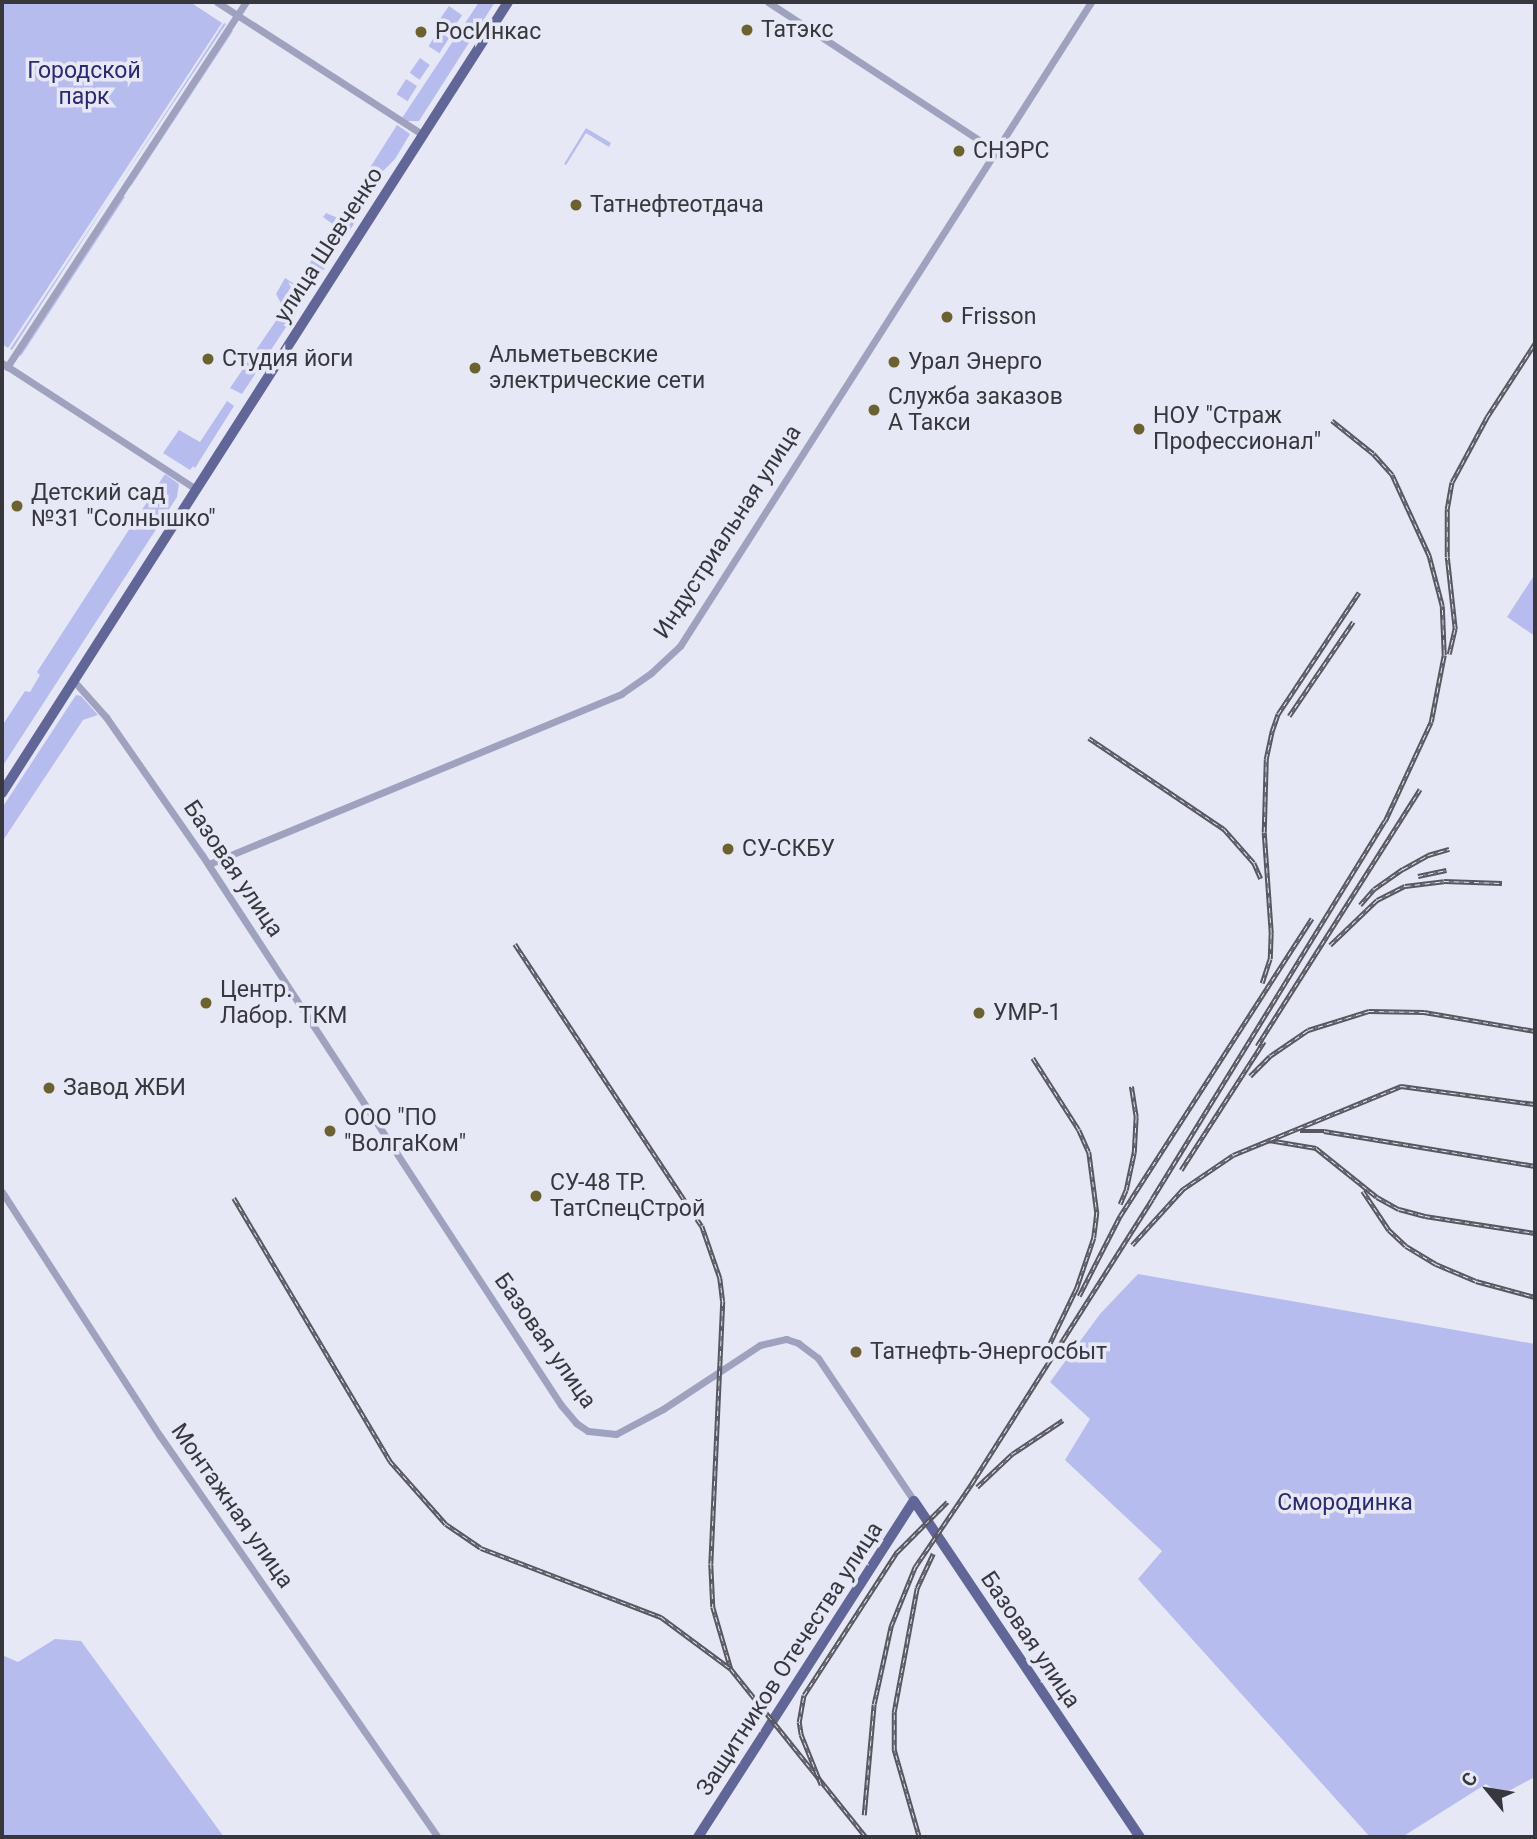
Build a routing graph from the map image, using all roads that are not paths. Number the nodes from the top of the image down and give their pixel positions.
1 (217, 2) edge
2 (246, 2) edge
3 (508, 2) edge
4 (768, 2) edge
5 (1091, 2) edge
6 (237, 15) junction
7 (423, 135) junction
8 (996, 151) junction
9 (5, 365) edge
10 (195, 489) junction
11 (73, 680) junction
12 (2, 793) edge
13 (209, 864) junction
14 (2, 1192) edge
15 (914, 1501) junction
16 (438, 1837) edge
17 (698, 1837) edge
18 (1140, 1837) edge

1 - 6 street
2 - 6 street
3 - 7 main road, улица Шевченко
4 - 8 street
5 - 8 street, Индустриальная улица
6 - 7 street
6 - 9 street
7 - 10 main road, улица Шевченко
8 - 13 street, Индустриальная улица
9 - 10 street
10 - 11 main road, улица Шевченко
11 - 12 main road, улица Шевченко
11 - 13 street, Базовая улица
13 - 15 street, Базовая улица
14 - 16 street, Монтажная улица
15 - 17 main road, Защитников Отечества улица
15 - 18 main road, Базовая улица

